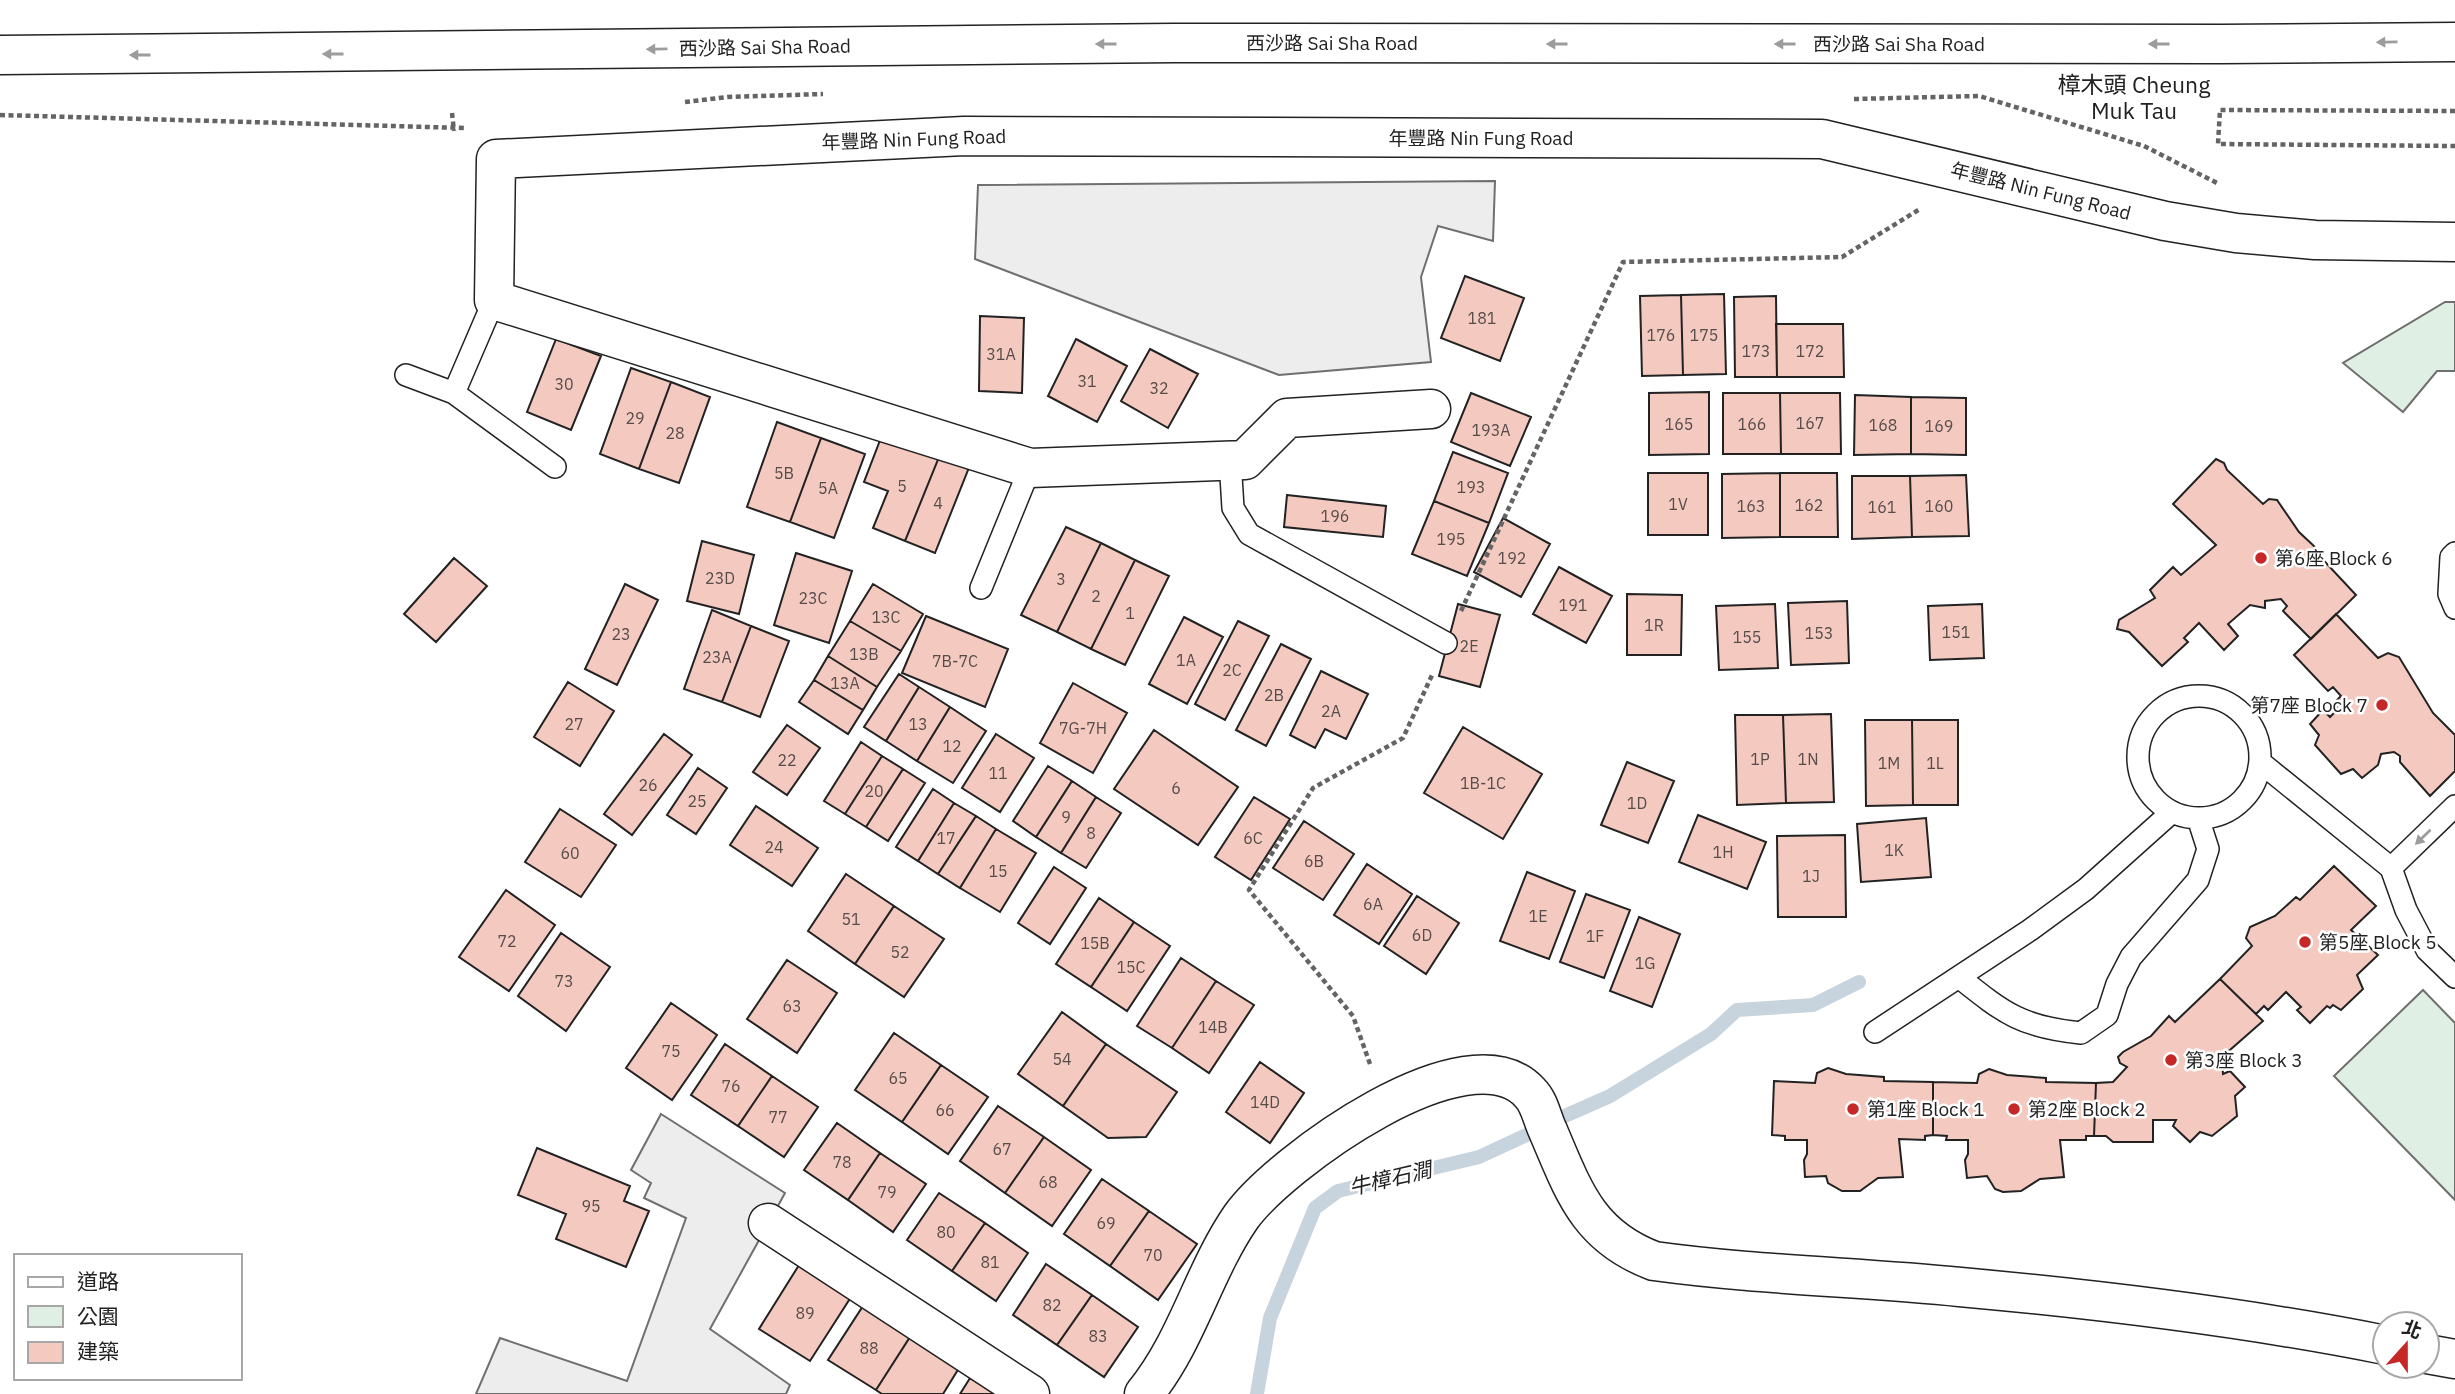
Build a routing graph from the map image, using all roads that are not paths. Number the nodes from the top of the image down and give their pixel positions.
1 (2455, 41) edge
2 (0, 55) edge
3 (2455, 242) edge
4 (494, 300) junction
5 (406, 375) dead end
6 (454, 393) junction
7 (1431, 409) dead end
8 (1230, 460) junction
9 (555, 467) dead end
10 (1030, 468) junction
11 (2455, 553) edge
12 (981, 588) dead end
13 (2455, 608) edge
14 (1446, 643) road end
15 (2260, 762) junction
16 (2455, 806) edge
17 (2172, 812) junction
18 (2198, 818) junction
19 (2390, 867) junction
20 (2455, 977) edge
21 (1960, 978) junction
22 (1875, 1032) dead end
23 (768, 1223) dead end
24 (2371, 1342) edge
25 (1030, 1394) edge
26 (1144, 1394) edge

1 -> 2 street, 西沙路 Sai Sha Road
3 - 4 street, 年豐路 Nin Fung Road
4 - 6 lane
4 - 10 street
5 - 6 lane
6 - 9 lane
7 - 8 street
8 - 10 street
8 - 14 lane
10 - 12 lane
11 - 13 lane
15 - 17 lane
15 - 18 lane
15 - 19 lane
16 -> 19 lane
17 - 18 lane
17 - 21 lane
18 - 21 lane
19 - 20 lane
21 - 22 lane
23 - 25 street
24 - 26 street

